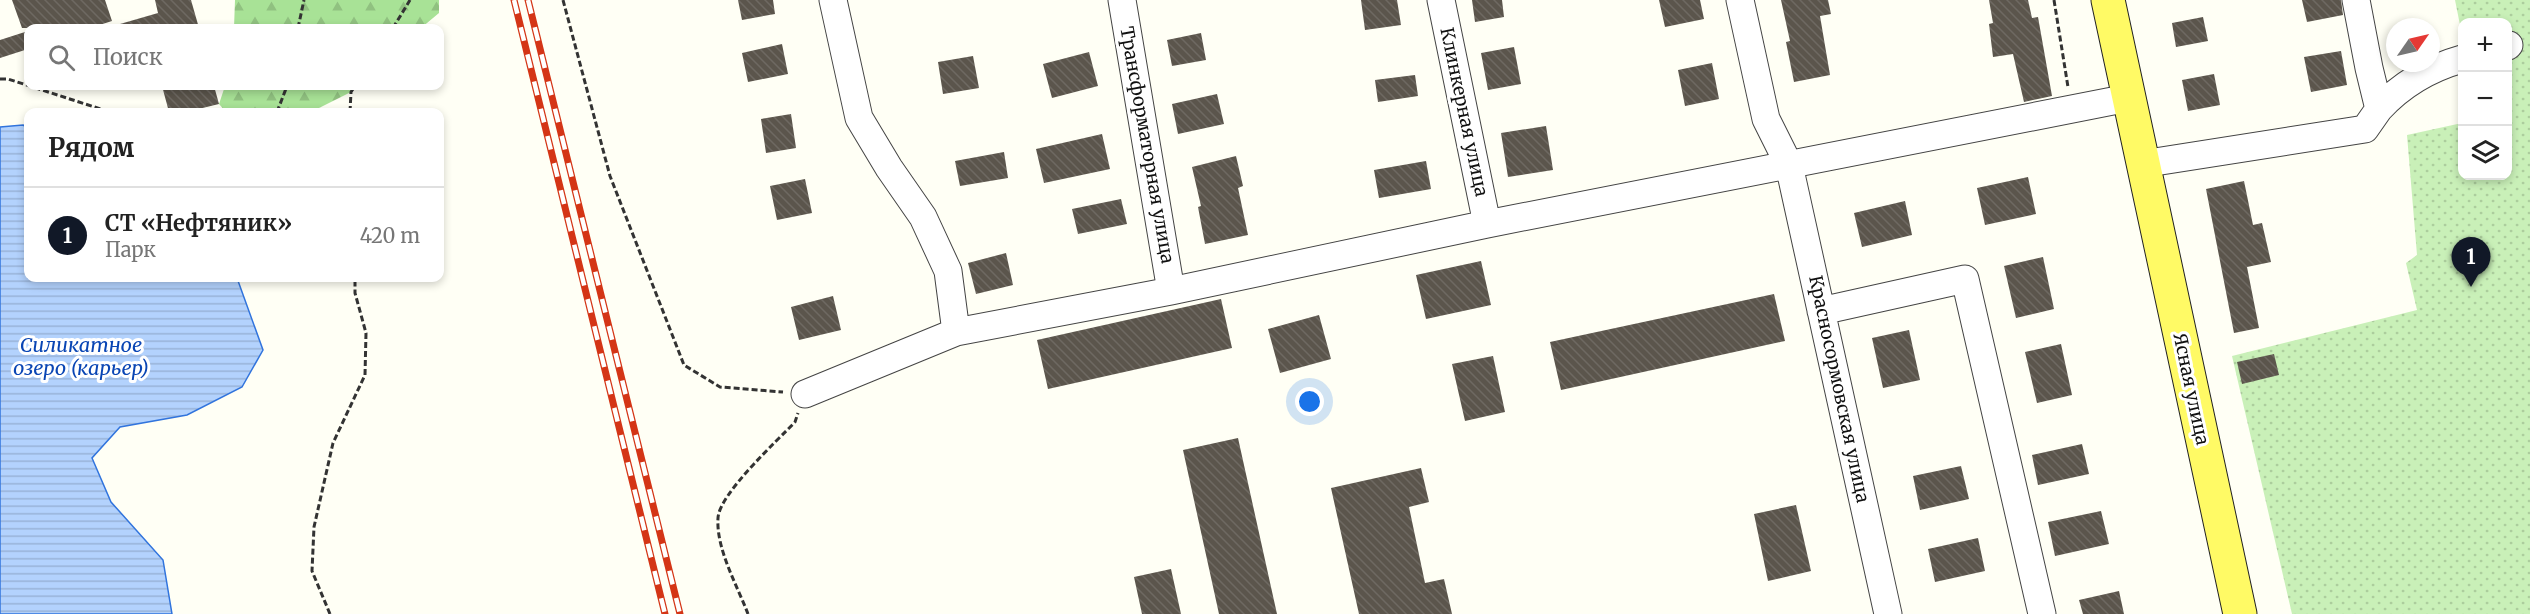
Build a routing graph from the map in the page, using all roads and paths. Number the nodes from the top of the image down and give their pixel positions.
1 (304, 0) edge
2 (410, 0) edge
3 (563, 0) edge
4 (833, 0) edge
5 (1122, 0) edge
6 (1440, 0) edge
7 (1740, 0) edge
8 (2054, 0) edge
9 (2108, 0) edge
10 (2356, 0) edge
11 (299, 24) edge
12 (395, 24) edge
13 (2458, 60) edge
14 (0, 79) edge
15 (24, 84) edge
16 (42, 90) edge
17 (285, 90) edge
18 (352, 90) edge
19 (2128, 98) junction
20 (98, 108) edge
21 (279, 108) edge
22 (350, 108) edge
23 (2072, 110) junction
24 (2372, 119) junction
25 (2142, 164) junction
26 (1789, 165) junction
27 (1487, 224) junction
28 (356, 282) edge
29 (1172, 291) junction
30 (1821, 311) junction
31 (956, 332) junction
32 (805, 394) junction
33 (330, 614) edge
34 (748, 614) edge
35 (1888, 614) edge
36 (2042, 614) edge
37 (2240, 614) edge

1 - 11 path
2 - 12 path
3 - 32 path
4 - 31 street
5 - 29 street, Трансформаторная улица
6 - 27 street, Клинкерная улица
7 - 26 street, Красносормовская улица
8 - 23 path
9 - 19 main road, Ясная улица
10 - 24 street
13 - 24 street
14 - 15 path
16 - 20 path
17 - 21 path
18 - 22 path
19 - 23 street
19 - 25 main road, Ясная улица
23 - 26 street
24 - 25 street
25 - 37 main road, Ясная улица
26 - 27 street
26 - 30 street, Красносормовская улица
27 - 29 street
28 - 33 path
29 - 31 street
30 - 35 street, Красносормовская улица
30 - 36 street
31 - 32 street
32 - 34 path

